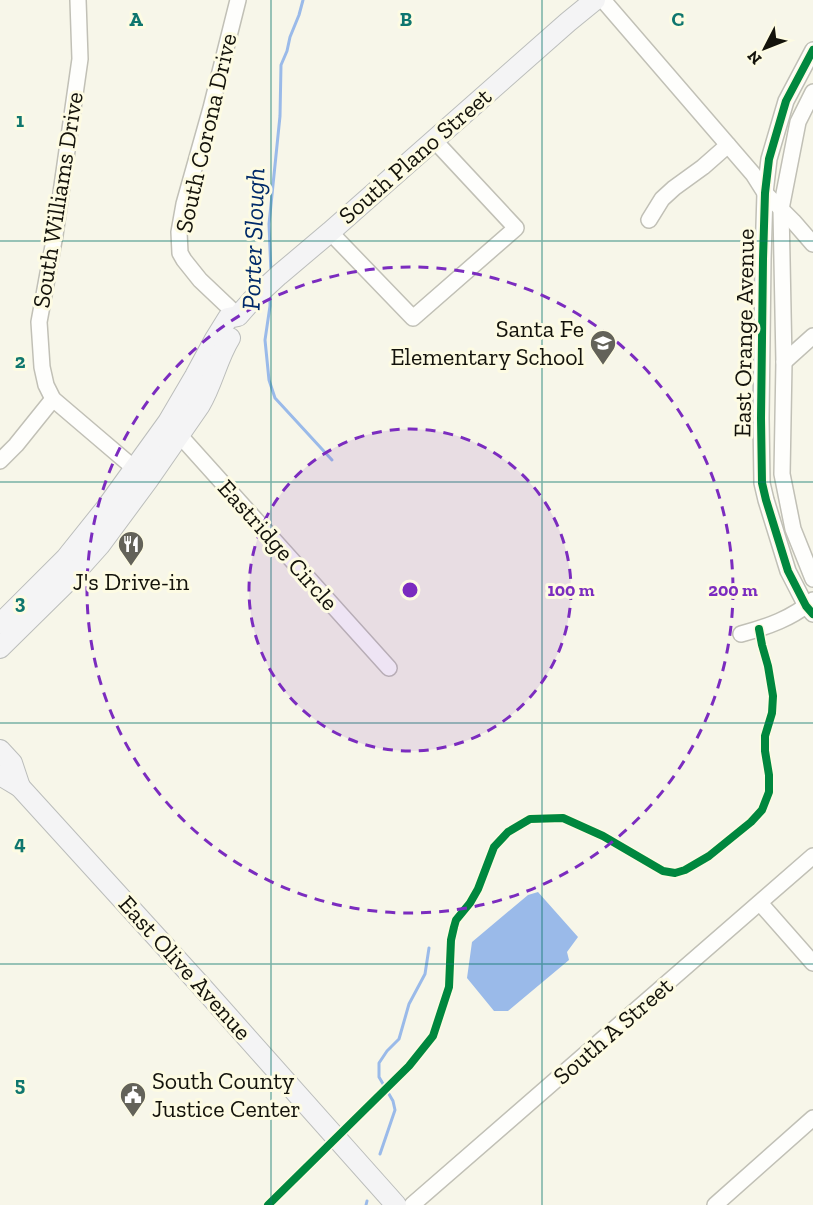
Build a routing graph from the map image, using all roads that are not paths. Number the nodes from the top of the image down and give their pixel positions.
1 (78, 0) edge
2 (238, 0) edge
3 (596, 0) edge
4 (603, 0) edge
5 (813, 50) edge
6 (813, 93) edge
7 (434, 140) junction
8 (728, 145) junction
9 (765, 193) junction
10 (781, 209) junction
11 (648, 220) dead end
12 (330, 232) junction
13 (813, 244) edge
14 (763, 259) junction
15 (238, 316) junction
16 (813, 336) edge
17 (783, 344) junction
18 (784, 363) junction
19 (53, 399) junction
20 (173, 429) junction
21 (0, 461) edge
22 (141, 475) junction
23 (106, 508) junction
24 (82, 566) junction
25 (813, 579) edge
26 (811, 607) edge
27 (0, 624) edge
28 (741, 634) dead end
29 (0, 648) edge
30 (389, 668) dead end
31 (0, 750) edge
32 (0, 775) edge
33 (20, 787) junction
34 (813, 856) edge
35 (760, 903) junction
36 (813, 963) edge
37 (813, 1118) edge
38 (396, 1205) edge
39 (412, 1205) edge
40 (715, 1205) edge

1 - 19 street, South Williams Drive
2 - 15 street, South Corona Drive
3 - 7 main road, South Plano Street
4 - 8 street
5 - 9 street, East Orange Avenue
6 - 10 street, East Orange Avenue
7 - 12 main road, South Plano Street
7 - 12 street
8 - 9 street
8 - 11 street
9 - 10 street
9 - 14 street, East Orange Avenue
10 - 13 street
10 - 17 street, East Orange Avenue
12 - 15 main road, South Plano Street
14 - 17 street
14 - 26 street, East Orange Avenue
15 - 20 main road, South Plano Street
16 - 18 street
17 - 18 street, East Orange Avenue
18 - 25 street, East Orange Avenue
19 - 21 street
19 - 22 street
20 - 22 main road, South Plano Street
20 - 30 street, Eastridge Circle
22 - 23 main road, South Plano Street
22 - 24 main road, South Plano Street
23 - 24 main road
23 - 27 main road, South Plano Street
24 - 29 main road, South Plano Street
26 - 28 street
31 - 33 main road, East Olive Avenue
32 - 33 main road, East Olive Avenue
33 - 38 main road, East Olive Avenue
34 - 35 street, South A Street
35 - 36 street
35 - 39 street, South A Street
37 - 40 street

